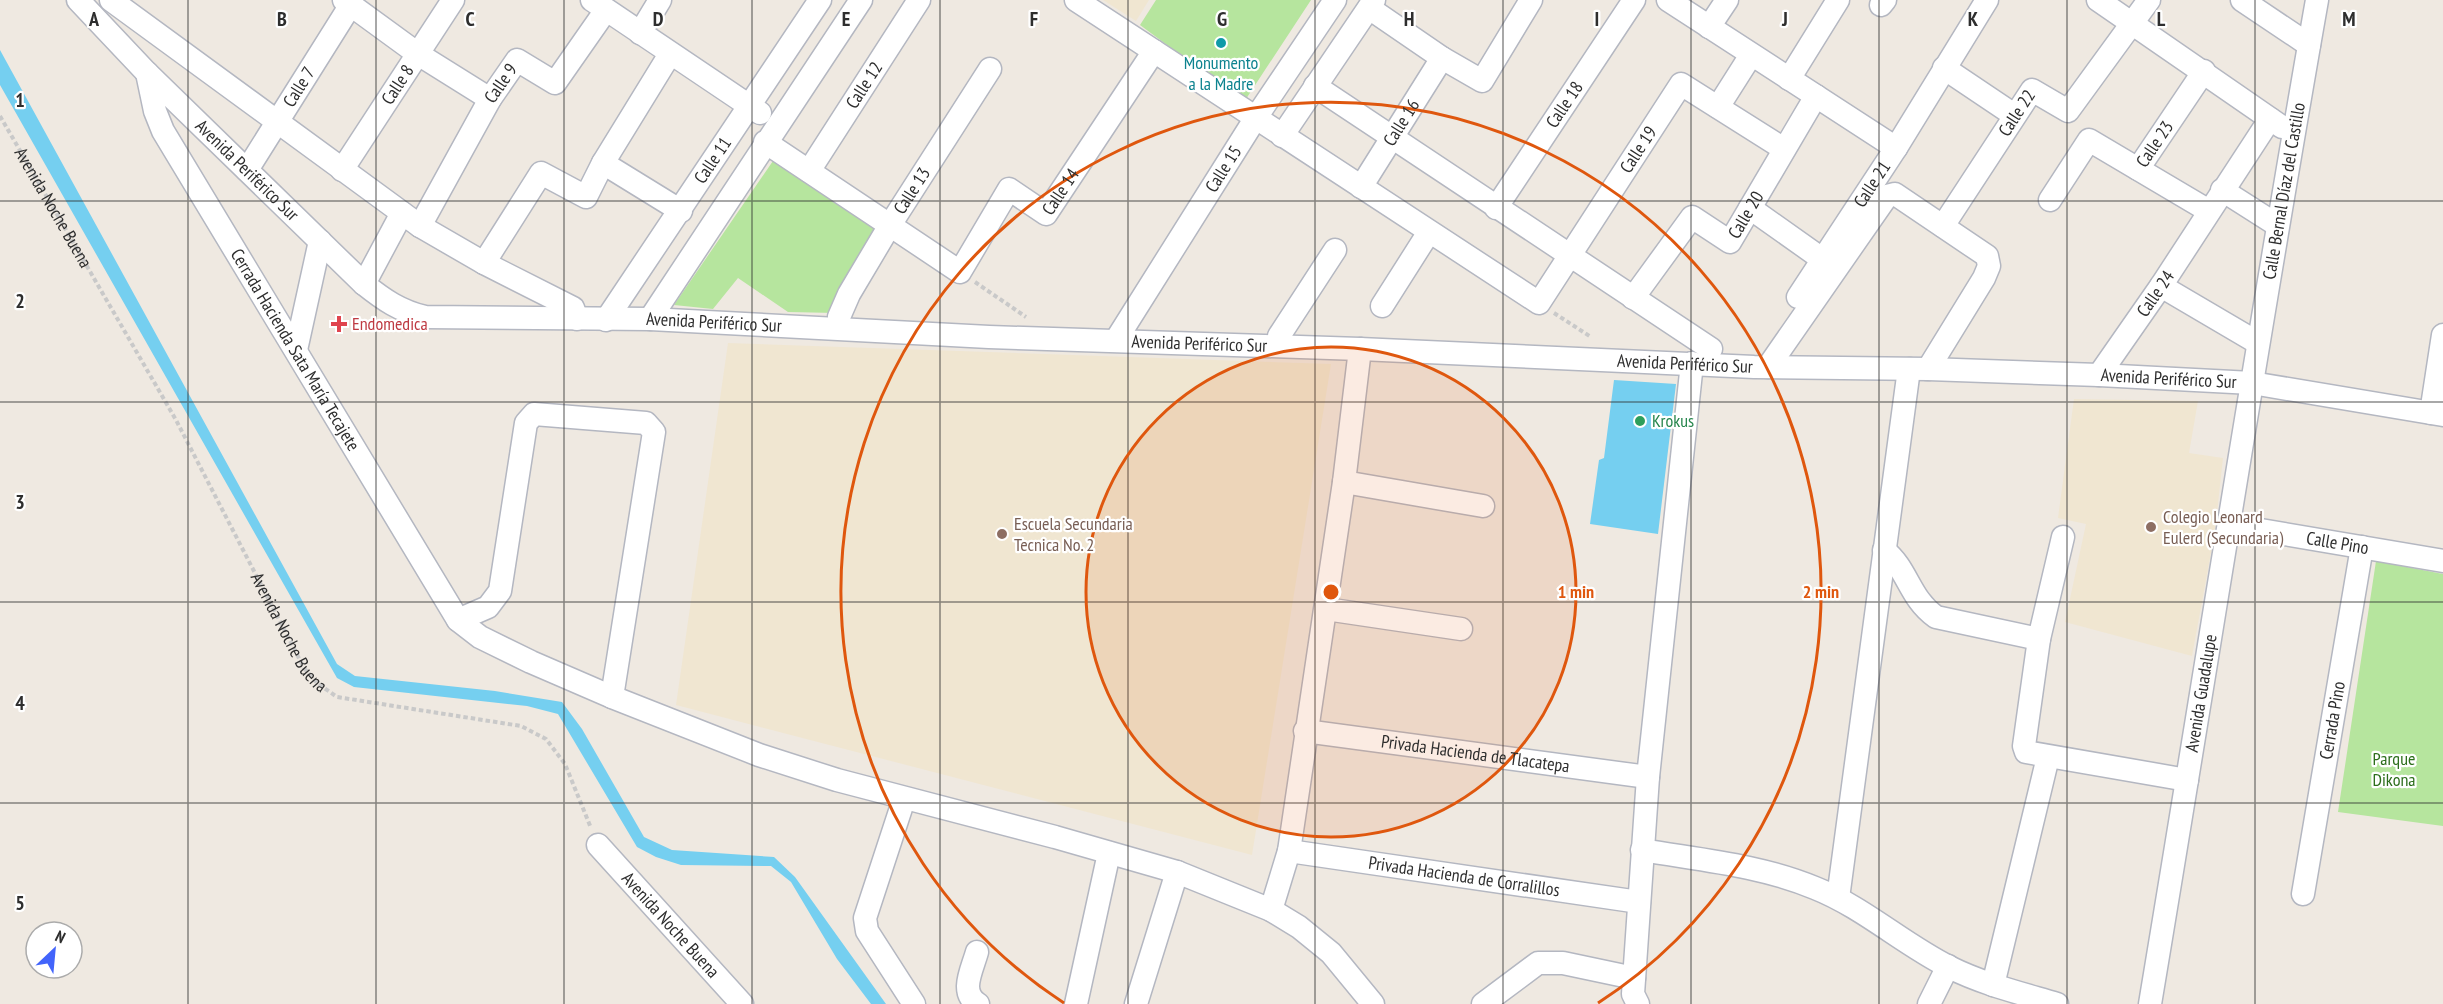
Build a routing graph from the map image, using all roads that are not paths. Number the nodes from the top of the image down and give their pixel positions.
1 (78, 0) edge
2 (453, 0) edge
3 (660, 0) edge
4 (820, 0) edge
5 (861, 0) edge
6 (919, 0) edge
7 (1076, 0) edge
8 (1335, 0) edge
9 (1531, 0) edge
10 (1634, 0) edge
11 (1668, 0) edge
12 (1727, 0) edge
13 (1838, 0) edge
14 (1987, 0) edge
15 (2098, 0) edge
16 (2149, 0) edge
17 (2242, 0) edge
18 (2317, 0) edge
19 (347, 3) edge
20 (1371, 4) edge
21 (599, 5) edge
22 (106, 6) edge
23 (2132, 24) junction
24 (1709, 27) junction
25 (640, 33) junction
26 (2309, 45) junction
27 (1154, 51) junction
28 (418, 54) junction
29 (670, 54) junction
30 (1751, 55) junction
31 (1442, 57) junction
32 (1944, 68) junction
33 (990, 69) dead end
34 (2205, 71) junction
35 (147, 74) junction
36 (1789, 79) junction
37 (1315, 86) junction
38 (1816, 96) junction
39 (490, 99) junction
40 (750, 106) junction
41 (1718, 107) junction
42 (2014, 115) junction
43 (1256, 119) junction
44 (2270, 119) junction
45 (276, 121) junction
46 (771, 133) junction
47 (2295, 135) junction
48 (1282, 136) junction
49 (1392, 137) junction
50 (1896, 148) junction
51 (1784, 149) junction
52 (603, 163) junction
53 (247, 170) junction
54 (342, 170) junction
55 (2138, 170) junction
56 (809, 171) junction
57 (1361, 187) junction
58 (2222, 190) junction
59 (2050, 200) dead end
60 (1496, 208) junction
61 (1749, 208) junction
62 (681, 211) junction
63 (2209, 211) junction
64 (411, 220) junction
65 (890, 225) junction
66 (2277, 225) junction
67 (1943, 226) junction
68 (1429, 232) junction
69 (320, 241) junction
70 (1335, 250) dead end
71 (1569, 255) junction
72 (1822, 259) junction
73 (484, 263) junction
74 (364, 284) junction
75 (2161, 285) junction
76 (1633, 298) junction
77 (1382, 306) dead end
78 (839, 317) dead end
79 (650, 319) junction
80 (577, 320) junction
81 (606, 320) junction
82 (2443, 335) edge
83 (1279, 336) dead end
84 (1116, 340) junction
85 (2258, 343) junction
86 (1360, 349) junction
87 (296, 350) junction
88 (1711, 350) dead end
89 (1692, 363) junction
90 (1761, 367) junction
91 (1918, 369) junction
92 (2099, 375) junction
93 (2252, 383) junction
94 (2437, 414) edge
95 (1344, 482) junction
96 (1483, 506) dead end
97 (2231, 525) junction
98 (2063, 537) dead end
99 (2362, 547) junction
100 (1884, 550) junction
101 (2443, 561) edge
102 (1326, 609) junction
103 (458, 620) junction
104 (1461, 629) dead end
105 (2039, 639) junction
106 (612, 697) junction
107 (1305, 731) junction
108 (2048, 757) junction
109 (1648, 777) junction
110 (2187, 780) junction
111 (904, 799) junction
112 (598, 845) road end
113 (1642, 850) junction
114 (1288, 851) junction
115 (1108, 853) junction
116 (1177, 872) junction
117 (2303, 894) dead end
118 (1838, 898) junction
119 (1639, 902) junction
120 (1271, 910) junction
121 (977, 952) dead end
122 (1948, 966) junction
123 (1634, 978) junction
124 (1993, 985) junction
125 (742, 1004) edge
126 (915, 1004) edge
127 (978, 1004) edge
128 (1076, 1004) edge
129 (1136, 1004) edge
130 (1373, 1004) edge
131 (1484, 1004) edge
132 (1638, 1004) edge
133 (1929, 1004) edge
134 (2057, 1004) edge
135 (2150, 1004) edge

1 - 22 street, Avenida Periférico Sur
2 - 28 street, Calle 8
3 - 25 street
4 - 40 street, Calle 11
5 - 46 street
6 - 56 street, Calle 12
7 - 27 street
8 - 43 street, Calle 15
9 - 31 street
10 - 60 street, Calle 18
11 - 24 street
12 - 24 street
13 - 36 street
14 - 32 street, Calle 21
15 - 23 street
16 - 23 street, Calle 22
17 - 26 street
18 - 26 street, Calle Bernal Díaz del Castillo
19 - 28 street
19 - 45 street, Calle 7
20 - 31 street
20 - 37 street
21 - 25 street
21 - 39 street, Calle 9
22 - 35 street, Avenida Periférico Sur
22 - 45 street
23 - 34 street
23 - 42 street, Calle 22
24 - 30 street
25 - 29 street
26 - 47 street, Calle Bernal Díaz del Castillo
27 - 43 street
27 - 65 street, Calle 14
28 - 39 street
28 - 54 street, Calle 8
29 - 40 street
29 - 52 street
30 - 36 street
30 - 41 street
31 - 49 street, Calle 16
32 - 42 street
32 - 50 street, Calle 21
33 - 65 street, Calle 13
34 - 44 street
34 - 55 street, Calle 23
35 - 53 street, Avenida Periférico Sur
35 - 87 street, Cerrada Hacienda Sata María Tecajete
36 - 38 street
37 - 48 street
37 - 49 street
38 - 50 street
38 - 51 street, Calle 20
39 - 64 street, Calle 9
40 - 46 street
40 - 62 street, Calle 11
41 - 51 street
41 - 71 street, Calle 19
42 - 67 street, Calle 22
43 - 48 street
43 - 84 street, Calle 15
44 - 47 street
44 - 58 street, Calle 24
45 - 53 street, Calle 7
45 - 54 street
46 - 56 street
46 - 79 street
47 - 66 street, Calle Bernal Díaz del Castillo
48 - 57 street
49 - 57 street, Calle 16
49 - 60 street
50 - 72 street, Calle 21
51 - 61 street, Calle 20
52 - 62 street
52 - 73 street
53 - 69 street, Avenida Periférico Sur
54 - 64 street
55 - 59 street, Calle 23
55 - 63 street
56 - 65 street
57 - 68 street
58 - 63 street, Calle 24
58 - 66 street
60 - 71 street
61 - 72 street
61 - 76 street, Calle 20
62 - 81 street, Calle 11
63 - 75 street, Calle 24
64 - 73 street
64 - 74 street, Calle 9
65 - 78 street, Calle 13
66 - 85 street, Calle Bernal Díaz del Castillo
67 - 90 street
67 - 91 street
68 - 71 street, Calle 19
68 - 77 street
69 - 74 street, Avenida Periférico Sur
69 - 87 street
70 - 83 street
71 - 76 street
72 - 90 street, Calle 21
73 - 80 street
74 - 80 street, Avenida Periférico Sur
75 - 85 street
75 - 92 street, Calle 24
76 - 88 street
79 - 81 street, Avenida Periférico Sur
79 - 84 street, Avenida Periférico Sur
80 - 81 street, Avenida Periférico Sur
82 - 94 street
84 - 86 street, Avenida Periférico Sur
85 - 93 street, Calle Bernal Díaz del Castillo
86 - 89 street, Avenida Periférico Sur
86 - 95 street
87 - 103 street, Cerrada Hacienda Sata María Tecajete
89 - 90 street, Avenida Periférico Sur
89 - 109 street
90 - 91 street, Avenida Periférico Sur
91 - 92 street, Avenida Periférico Sur
91 - 100 street
92 - 93 street, Avenida Periférico Sur
93 - 94 street, Avenida Periférico Sur
93 - 97 street, Avenida Guadalupe
95 - 96 street
95 - 102 street
97 - 99 street, Calle Pino
97 - 110 street, Avenida Guadalupe
98 - 105 street
99 - 101 street, Calle Pino
99 - 117 street, Cerrada Pino
100 - 105 street
100 - 118 street
102 - 104 street
102 - 107 street
103 - 106 street
103 - 106 street
105 - 108 street
106 - 111 street
107 - 109 street, Privada Hacienda de Tlacatepa
107 - 114 street
108 - 110 street
108 - 124 street
109 - 113 street
110 - 135 street, Avenida Guadalupe
111 - 115 street
111 - 126 street
112 - 125 street, Avenida Noche Buena
113 - 118 street
113 - 119 street
114 - 119 street, Privada Hacienda de Corralillos
114 - 120 street
115 - 116 street
115 - 128 street
116 - 120 street
116 - 129 street
118 - 122 street
119 - 123 street
120 - 130 street
121 - 127 street
122 - 124 street
122 - 133 street
123 - 131 street
123 - 132 street
124 - 134 street

